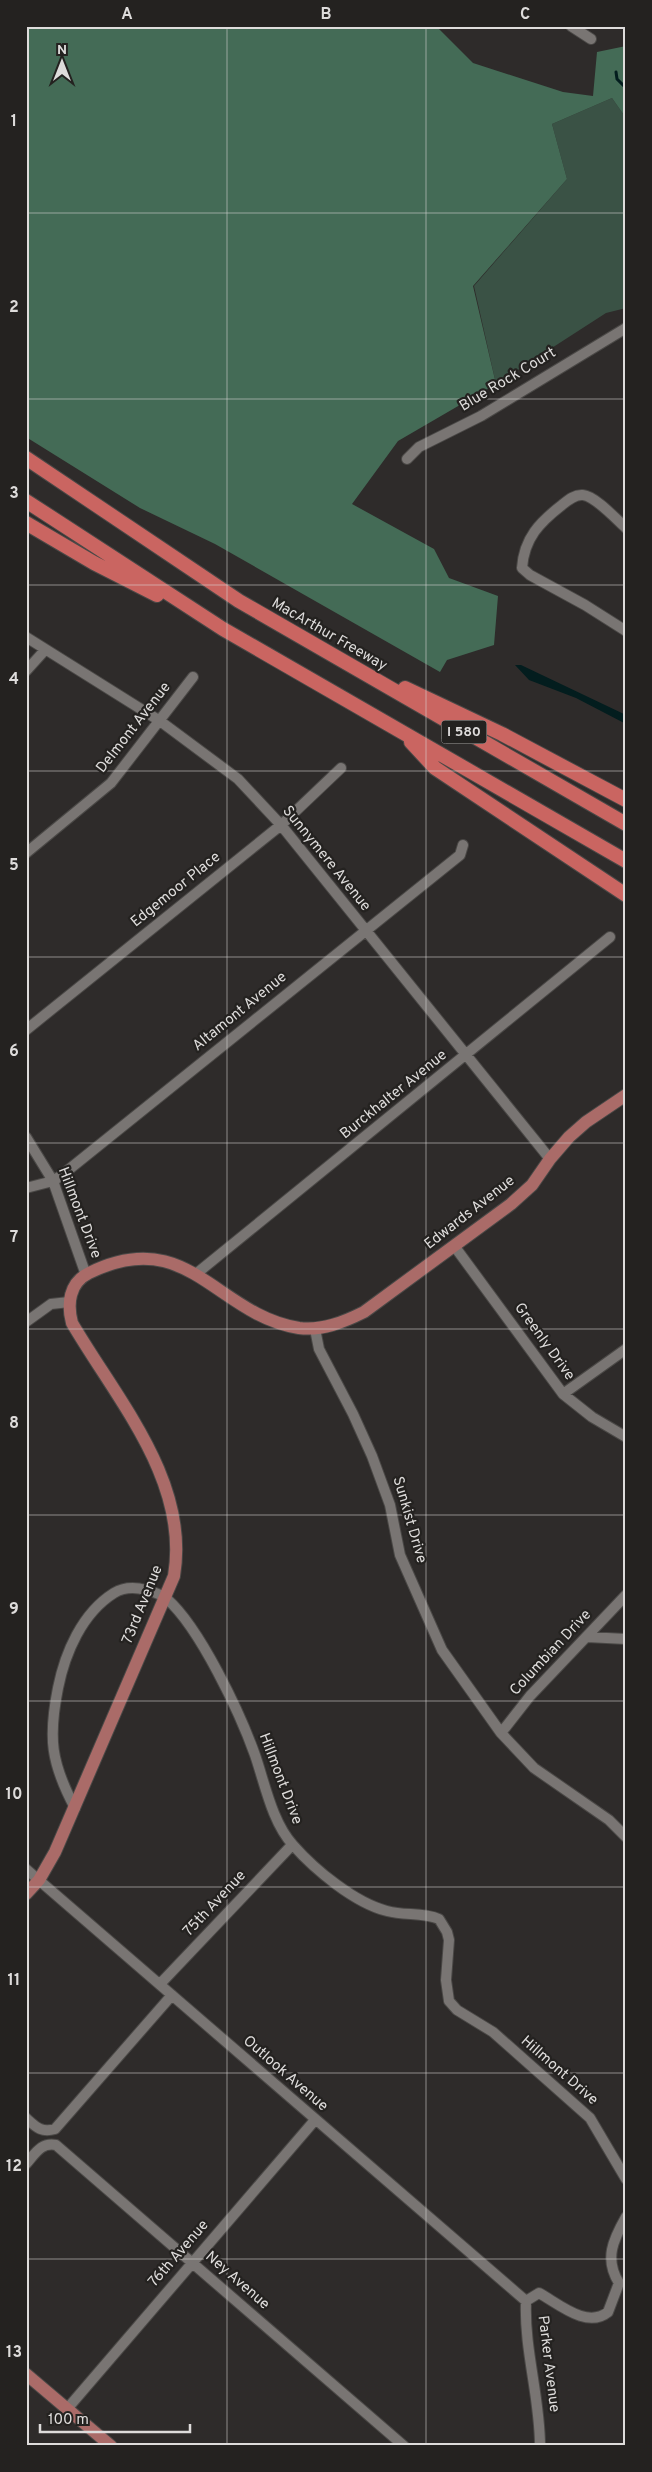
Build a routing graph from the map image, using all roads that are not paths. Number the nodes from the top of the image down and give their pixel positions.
1 (571, 26) edge
2 (591, 40) dead end
3 (626, 328) edge
4 (26, 458) edge
5 (407, 459) dead end
6 (26, 501) edge
7 (26, 523) edge
8 (626, 528) edge
9 (223, 629) junction
10 (626, 631) edge
11 (26, 637) edge
12 (303, 639) junction
13 (45, 650) junction
14 (26, 671) edge
15 (193, 677) dead end
16 (160, 721) junction
17 (402, 732) junction
18 (341, 768) dead end
19 (626, 800) edge
20 (626, 824) edge
21 (281, 825) junction
22 (463, 846) dead end
23 (26, 853) edge
24 (626, 861) edge
25 (626, 895) edge
26 (365, 931) junction
27 (610, 937) dead end
28 (26, 1030) edge
29 (466, 1056) junction
30 (626, 1095) edge
31 (26, 1138) edge
32 (550, 1159) junction
33 (53, 1181) junction
34 (26, 1188) edge
35 (455, 1247) junction
36 (196, 1274) junction
37 (86, 1275) junction
38 (69, 1302) junction
39 (26, 1322) edge
40 (315, 1329) junction
41 (626, 1349) edge
42 (563, 1394) junction
43 (626, 1436) edge
44 (626, 1595) edge
45 (165, 1597) junction
46 (587, 1637) junction
47 (626, 1639) edge
48 (501, 1733) junction
49 (75, 1808) junction
50 (626, 1838) edge
51 (292, 1845) junction
52 (26, 1868) edge
53 (39, 1880) junction
54 (26, 1894) edge
55 (160, 1984) junction
56 (172, 1996) junction
57 (26, 2118) edge
58 (315, 2120) junction
59 (26, 2164) edge
60 (626, 2179) edge
61 (626, 2217) edge
62 (192, 2262) junction
63 (623, 2283) edge
64 (526, 2301) junction
65 (28, 2379) edge
66 (67, 2409) junction
67 (111, 2446) edge
68 (404, 2446) edge
69 (540, 2446) edge

1 - 2 street
3 - 5 street, Blue Rock Court
4 - 12 highway, MacArthur Freeway / I 580
6 - 9 highway, I 580
7 - 9 highway
8 - 10 street
9 - 17 highway, I 580
11 - 13 street, Sunnymere Avenue
12 - 19 highway
12 - 20 highway, MacArthur Freeway / I 580
13 - 14 street
13 - 16 street, Sunnymere Avenue
15 - 16 street, Delmont Avenue
16 - 21 street, Sunnymere Avenue
16 - 23 street, Delmont Avenue
17 - 24 highway, I 580
17 - 25 highway
18 - 21 street, Edgemoor Place
21 - 26 street, Sunnymere Avenue
21 - 28 street, Edgemoor Place
22 - 26 street, Altamont Avenue
26 - 29 street, Sunnymere Avenue
26 - 33 street, Altamont Avenue
27 - 29 street, Burckhalter Avenue
29 - 32 street, Sunnymere Avenue
29 - 36 street, Burckhalter Avenue
30 - 32 main road, Edwards Avenue
31 - 33 street, Hillmont Drive
32 - 35 main road, Edwards Avenue
33 - 34 street, Altamont Avenue
33 - 37 street, Hillmont Drive
35 - 40 main road, Edwards Avenue
35 - 42 street, Greenly Drive
36 - 37 main road
36 - 40 main road
37 - 38 main road
38 - 39 street
38 - 45 main road, 73rd Avenue
40 - 48 street, Sunkist Drive
41 - 42 street
42 - 43 street, Greenly Drive
44 - 46 street, Columbian Drive
45 - 49 main road, 73rd Avenue
45 - 49 street
45 - 51 street, Hillmont Drive
46 - 47 street
46 - 48 street, Columbian Drive
48 - 50 street, Sunkist Drive
49 - 53 main road, 73rd Avenue
51 - 55 street, 75th Avenue
51 - 60 street, Hillmont Drive
52 - 53 street, Outlook Avenue
53 - 54 main road, 73rd Avenue
53 - 55 street, Outlook Avenue
55 - 56 street, Outlook Avenue
56 - 57 street
56 - 58 street, Outlook Avenue
58 - 62 street, 76th Avenue
58 - 64 street, Outlook Avenue
59 - 62 street, Ney Avenue
61 - 63 street, Parker Avenue
62 - 66 street, 76th Avenue
62 - 68 street, Ney Avenue
63 - 64 street, Parker Avenue
64 - 69 street, Parker Avenue
65 - 66 main road
66 - 67 main road

